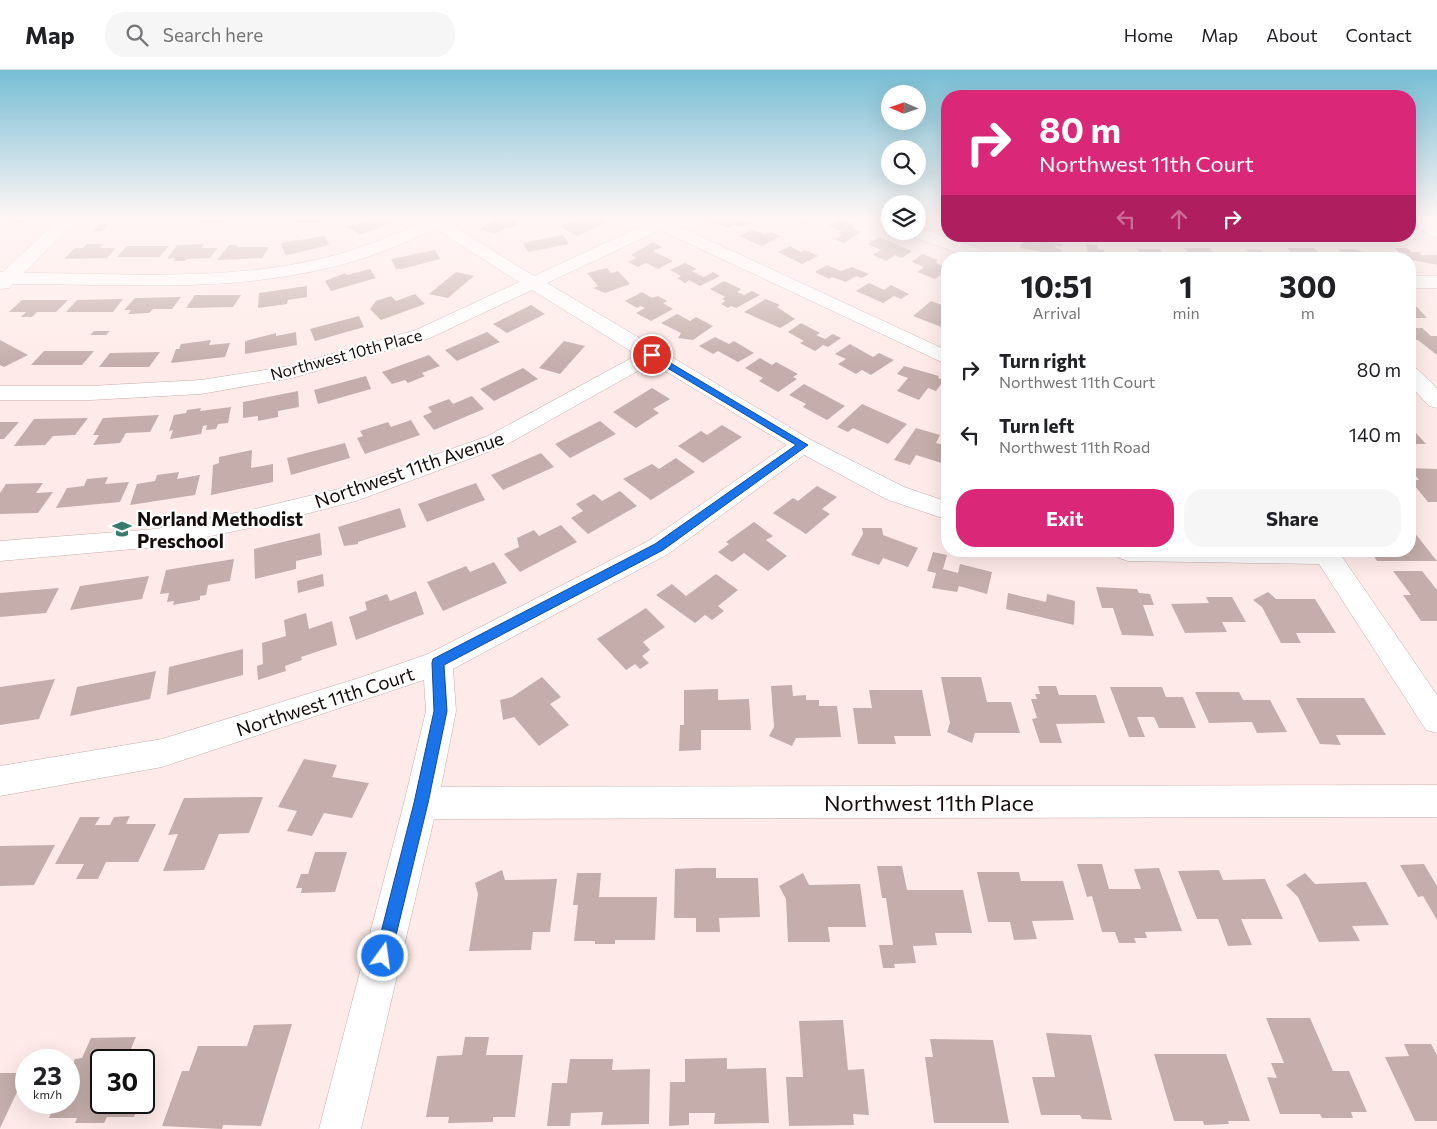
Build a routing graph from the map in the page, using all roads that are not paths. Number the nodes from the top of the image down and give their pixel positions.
1 (18, 266) edge
2 (313, 266) edge
3 (508, 266) edge
4 (568, 266) edge
5 (761, 266) edge
6 (3, 281) edge
7 (1416, 282) edge
8 (1437, 282) edge
9 (532, 283) junction
10 (652, 355) junction
11 (941, 355) edge
12 (1416, 382) edge
13 (0, 393) edge
14 (1425, 395) edge
15 (803, 445) junction
16 (941, 509) edge
17 (0, 551) edge
18 (1328, 557) edge
19 (438, 663) junction
20 (1437, 720) edge
21 (0, 781) edge
22 (1437, 801) edge
23 (421, 803) junction
24 (340, 1129) edge

1 - 6 street
2 - 6 street
3 - 9 street
4 - 9 street, Northwest 10th Place
5 - 11 street
7 - 8 street
9 - 10 street
9 - 13 street, Northwest 10th Place
10 - 15 street
10 - 17 street, Northwest 11th Avenue
12 - 14 street
15 - 16 street
15 - 19 street, Northwest 11th Court
18 - 20 street
19 - 21 street, Northwest 11th Court
19 - 23 street
22 - 23 street, Northwest 11th Place
23 - 24 street

